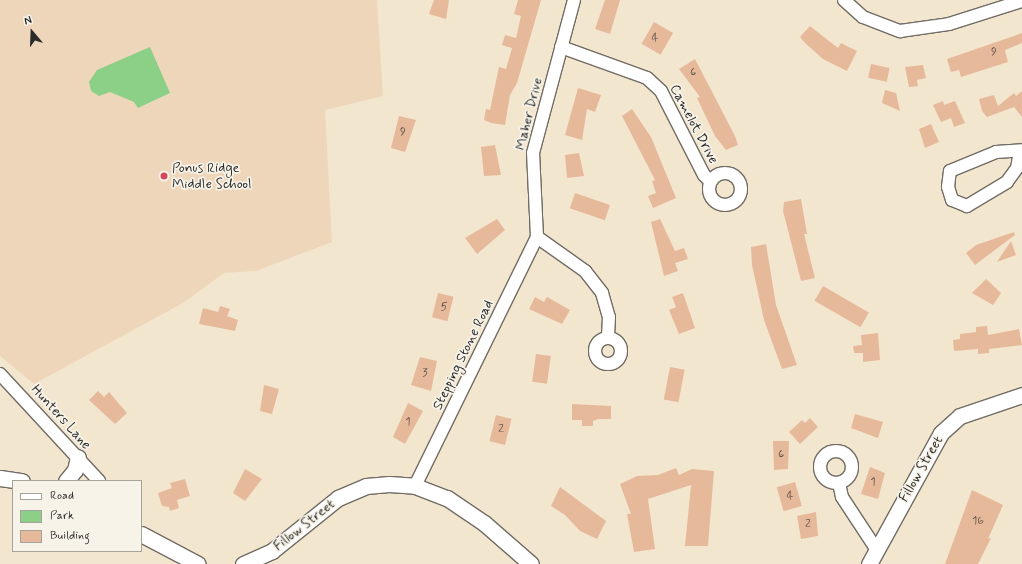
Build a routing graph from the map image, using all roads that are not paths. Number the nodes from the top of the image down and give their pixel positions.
1 (574, 0) edge
2 (844, 0) edge
3 (1022, 0) edge
4 (561, 47) junction
5 (1021, 150) edge
6 (710, 181) dead end
7 (537, 237) junction
8 (608, 337) dead end
9 (0, 374) edge
10 (1022, 395) edge
11 (78, 457) junction
12 (0, 478) edge
13 (15, 480) edge
14 (67, 480) edge
15 (98, 480) edge
16 (839, 483) dead end
17 (415, 486) junction
18 (142, 535) edge
19 (877, 550) junction
20 (198, 564) edge
21 (243, 564) edge
22 (531, 564) edge
23 (869, 564) edge

1 - 4 street, Maher Drive
2 - 3 street
4 - 6 street, Camelot Drive
4 - 7 street, Maher Drive
5 - 5 street
7 - 8 street
7 - 17 street, Stepping Stone Road
9 - 11 street, Hunters Lane
10 - 19 street, Fillow Street
11 - 14 street
11 - 15 street, Hunters Lane
12 - 13 street
16 - 19 street
17 - 21 street, Fillow Street
17 - 22 street, Fillow Street
18 - 20 street
19 - 23 street, Fillow Street

